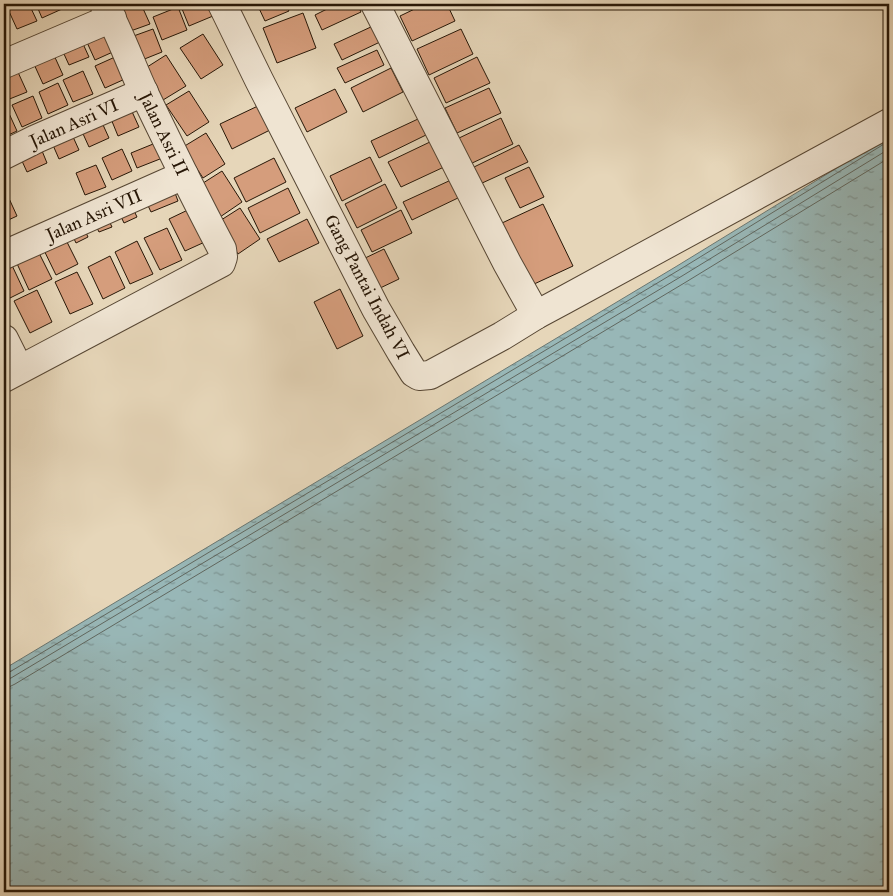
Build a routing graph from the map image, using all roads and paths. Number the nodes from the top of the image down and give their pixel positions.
1 (222, 4) edge
2 (375, 4) edge
3 (108, 11) edge
4 (4, 64) edge
5 (144, 92) junction
6 (889, 123) edge
7 (4, 155) edge
8 (184, 175) junction
9 (4, 255) edge
10 (536, 315) junction
11 (4, 339) edge
12 (11, 373) edge

1 - 10 street, Gang Pantai Indah VI
2 - 10 street
3 - 4 street
3 - 5 street, Jalan Asri II
5 - 7 street, Jalan Asri VI
5 - 8 street, Jalan Asri II
6 - 10 street, Gang Pantai Indah VI
8 - 9 street, Jalan Asri VII
8 - 12 street, Jalan Asri II
11 - 12 street

